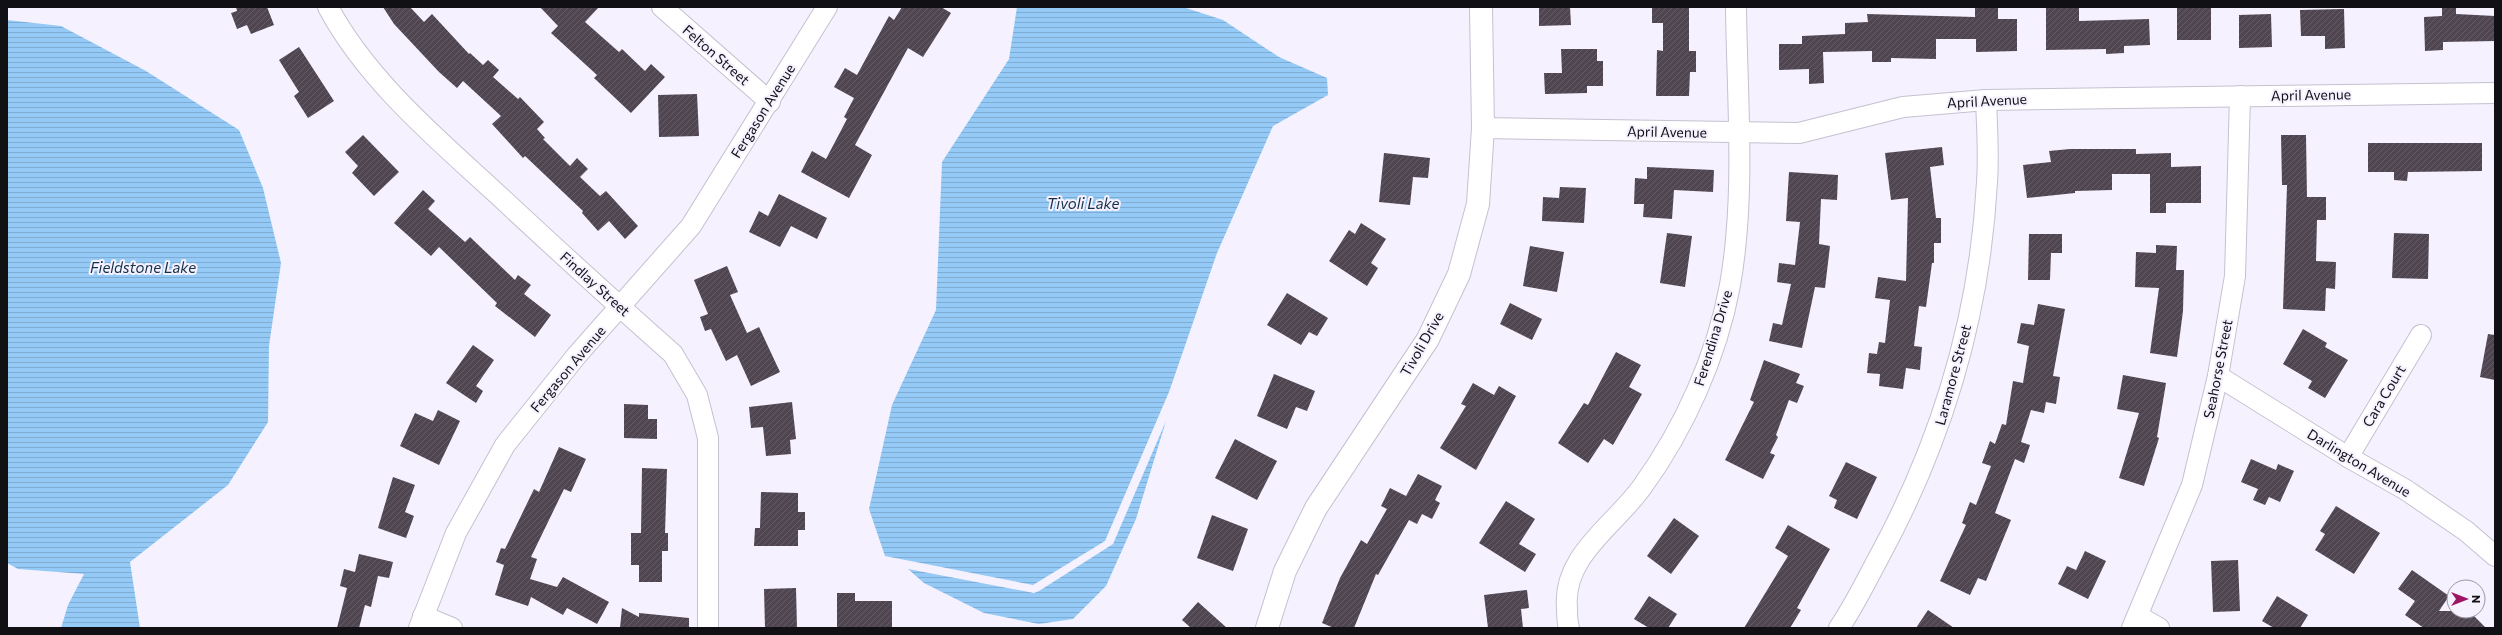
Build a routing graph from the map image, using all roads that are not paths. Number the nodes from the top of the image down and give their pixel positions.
1 (328, 7) edge
2 (662, 7) edge
3 (827, 7) edge
4 (1481, 7) edge
5 (1736, 7) edge
6 (2495, 93) edge
7 (2240, 96) junction
8 (1986, 100) junction
9 (770, 102) junction
10 (1483, 128) junction
11 (1738, 133) junction
12 (621, 308) junction
13 (2421, 335) dead end
14 (2218, 376) junction
15 (2348, 457) junction
16 (2495, 556) edge
17 (421, 622) edge
18 (2135, 622) edge
19 (452, 628) edge
20 (708, 628) edge
21 (1267, 628) edge
22 (1569, 628) edge
23 (1838, 628) edge
24 (2159, 628) edge

1 - 12 street, Findlay Street
2 - 9 street, Felton Street
3 - 9 street, Fergason Avenue
4 - 10 street, Tivoli Drive
5 - 11 street, Ferendina Drive
6 - 7 street, April Avenue
7 - 8 street, April Avenue
7 - 14 street, Seahorse Street
8 - 11 street, April Avenue
8 - 23 street, Laramore Street
9 - 12 street, Fergason Avenue
10 - 11 street, April Avenue
10 - 21 street, Tivoli Drive
11 - 22 street, Ferendina Drive
12 - 17 street, Fergason Avenue
12 - 20 street, Findlay Street
13 - 15 street, Cara Court
14 - 15 street, Darlington Avenue
14 - 18 street, Seahorse Street
15 - 16 street, Darlington Avenue
17 - 19 street
18 - 24 street

